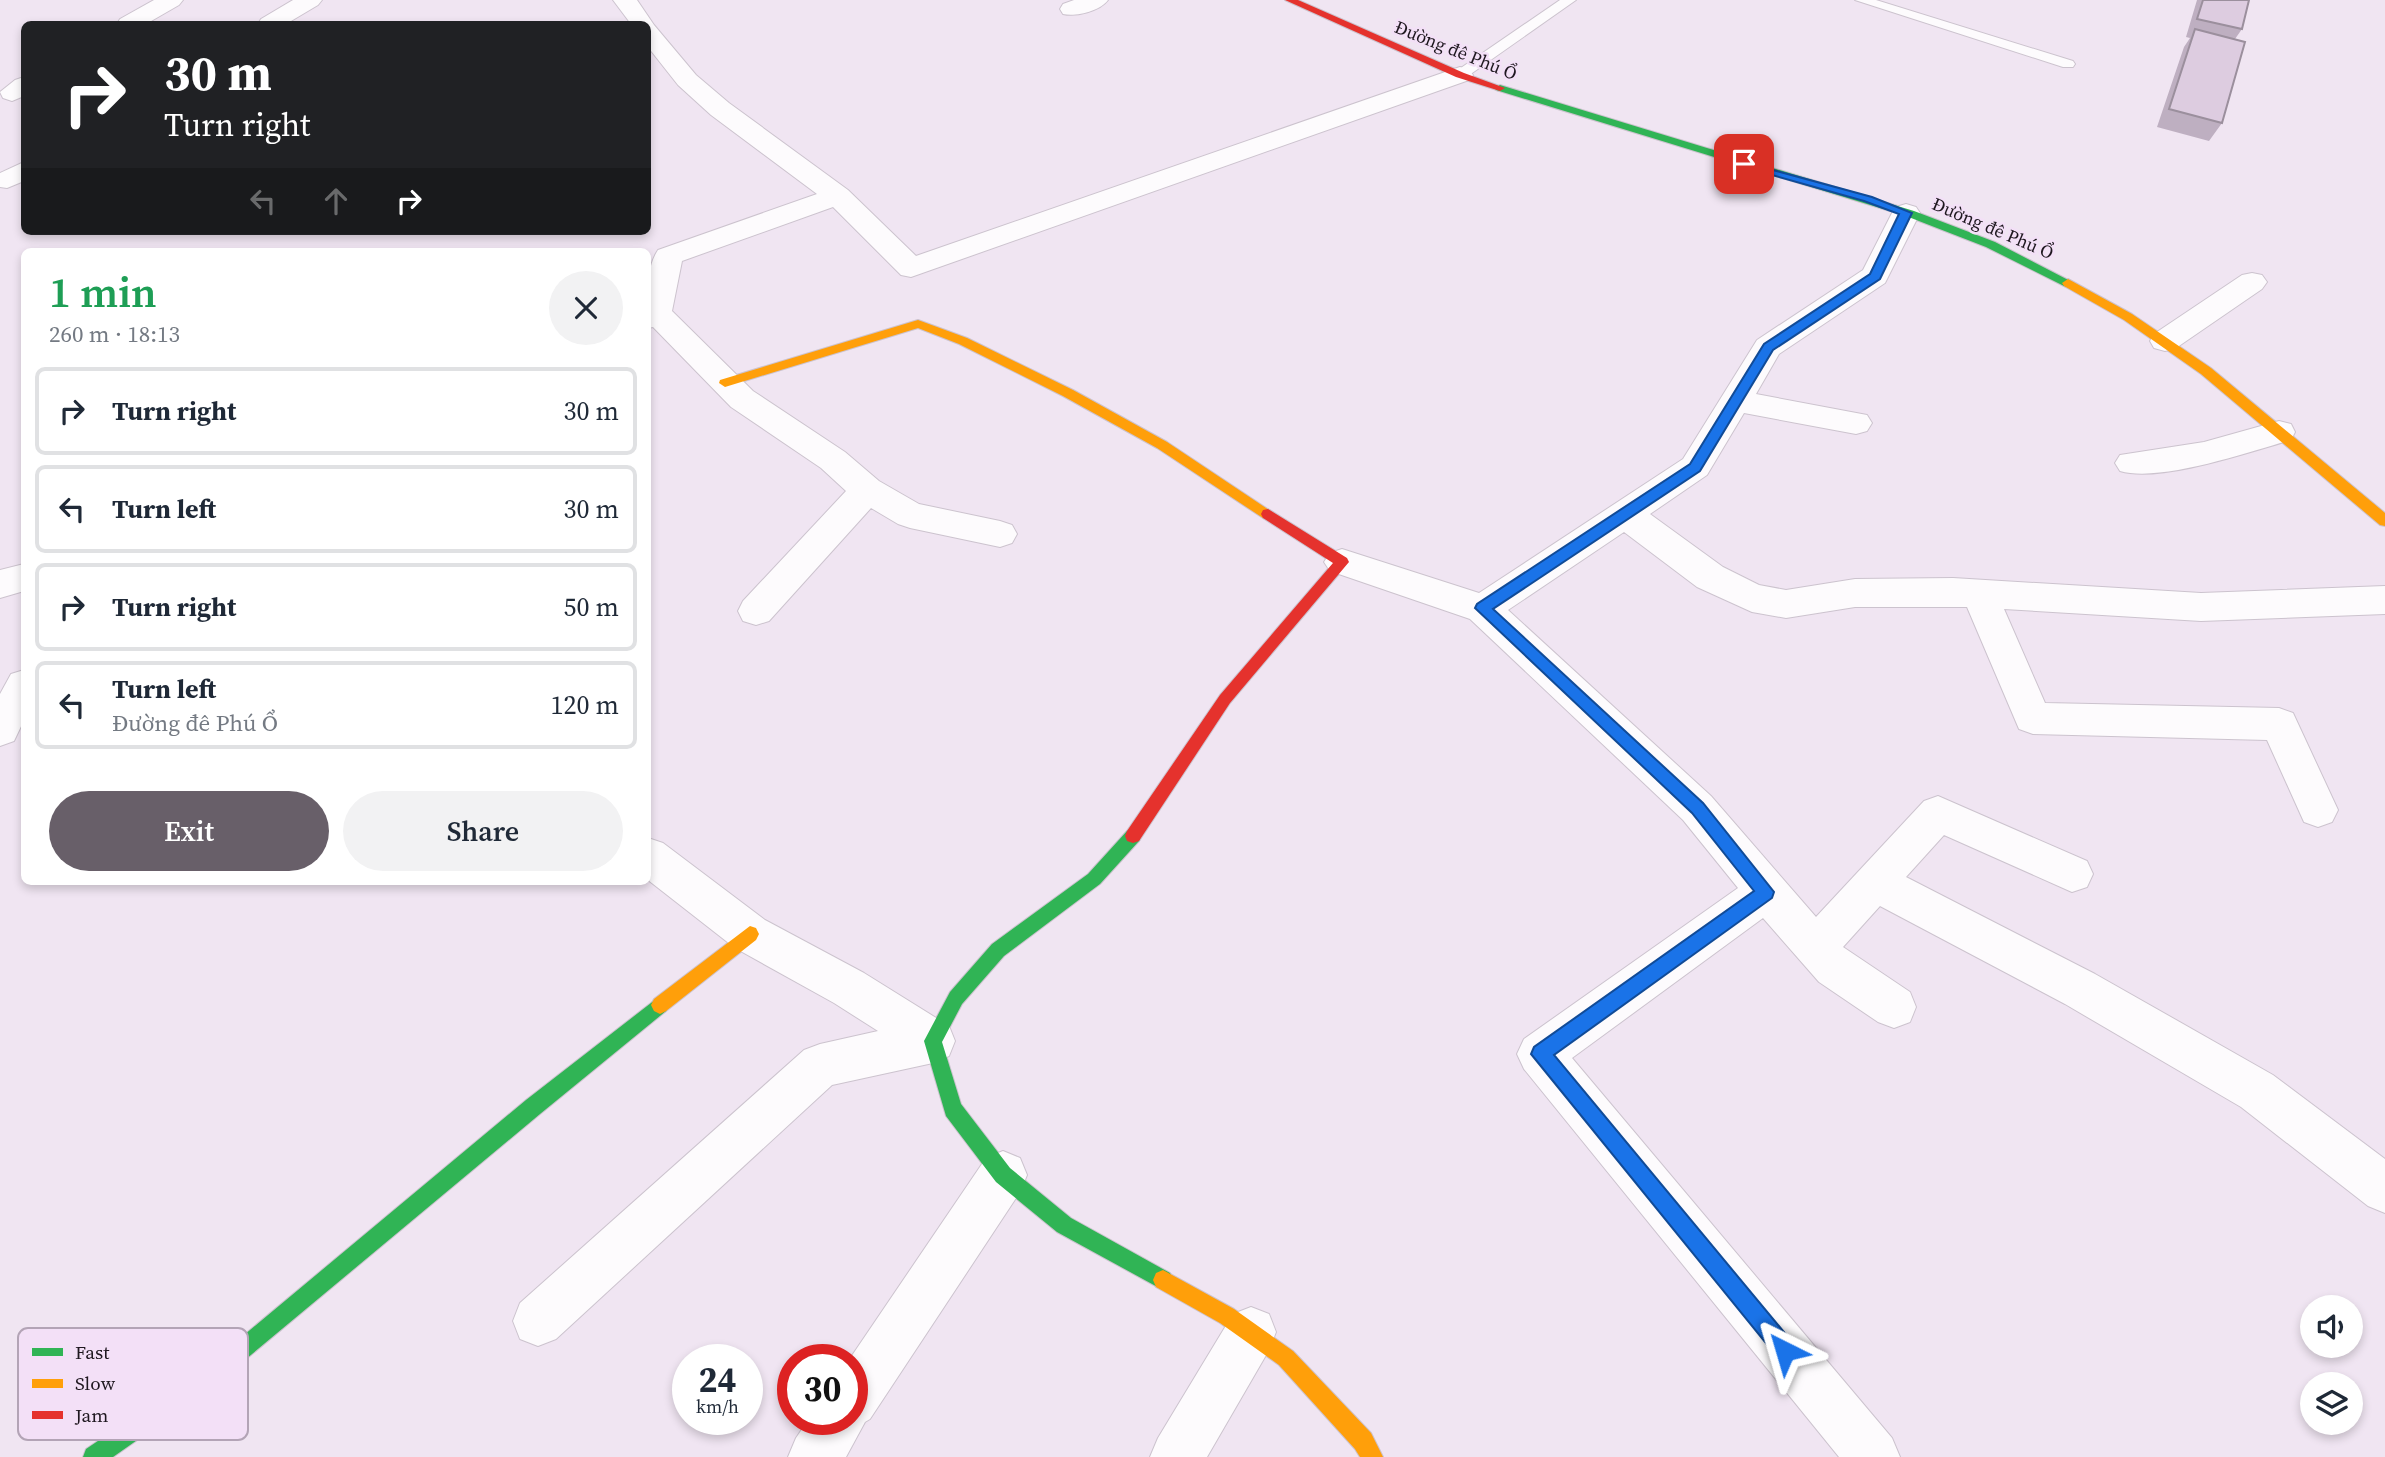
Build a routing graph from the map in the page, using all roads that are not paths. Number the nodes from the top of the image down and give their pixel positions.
1 (171, 0) edge
2 (310, 0) edge
3 (625, 0) edge
4 (1096, 0) edge
5 (1290, 0) edge
6 (1569, 0) edge
7 (1862, 0) edge
8 (1072, 9) dead end
9 (134, 21) edge
10 (275, 21) edge
11 (641, 21) edge
12 (651, 35) edge
13 (2068, 64) dead end
14 (1460, 75) junction
15 (838, 196) junction
16 (1906, 213) junction
17 (2252, 282) dead end
18 (652, 316) edge
19 (2165, 341) junction
20 (725, 383) junction
21 (1736, 401) junction
22 (1856, 423) dead end
23 (2279, 432) junction
24 (2132, 463) dead end
25 (867, 490) junction
26 (1625, 514) junction
27 (2385, 521) edge
28 (1000, 534) dead end
29 (1342, 562) junction
30 (21, 579) edge
31 (0, 584) edge
32 (1979, 594) junction
33 (2385, 600) edge
34 (1483, 608) junction
35 (756, 611) dead end
36 (21, 691) edge
37 (0, 730) edge
38 (2318, 810) dead end
39 (651, 858) edge
40 (2073, 874) dead end
41 (1875, 883) junction
42 (1766, 892) junction
43 (750, 934) junction
44 (1815, 948) junction
45 (1894, 1007) dead end
46 (933, 1041) junction
47 (1003, 1175) junction
48 (2385, 1189) edge
49 (538, 1321) dead end
50 (1251, 1332) junction
51 (248, 1344) edge
52 (868, 1377) edge
53 (829, 1435) edge
54 (119, 1440) edge
55 (94, 1457) edge
56 (815, 1457) edge
57 (1177, 1457) edge
58 (1372, 1457) edge
59 (1873, 1457) edge

1 - 9 street
2 - 10 street
3 - 11 street
4 - 8 street
5 - 14 street, Đường đê Phú Ổ
6 - 14 lane
7 - 13 lane
12 - 15 street
14 - 15 street
14 - 16 street, Đường đê Phú Ổ
15 - 18 street
16 - 19 street, Đường đê Phú Ổ
16 - 21 street
17 - 19 street
18 - 20 street
19 - 23 street, Đường đê Phú Ổ
20 - 25 street
20 - 29 street
21 - 22 street
21 - 26 street
23 - 24 street
23 - 27 street, Đường đê Phú Ổ
25 - 28 street
25 - 35 street
26 - 32 street
26 - 34 street
29 - 34 street
29 - 46 street
30 - 31 street
32 - 33 street
32 - 38 street
34 - 42 street
36 - 37 street
39 - 43 street
40 - 41 street
41 - 44 street
41 - 48 street
42 - 44 street
42 - 59 street
43 - 46 street
43 - 51 street
44 - 45 street
46 - 47 street
46 - 49 street
47 - 50 street
47 - 52 street
50 - 57 street
50 - 58 street
53 - 56 street
54 - 55 street

